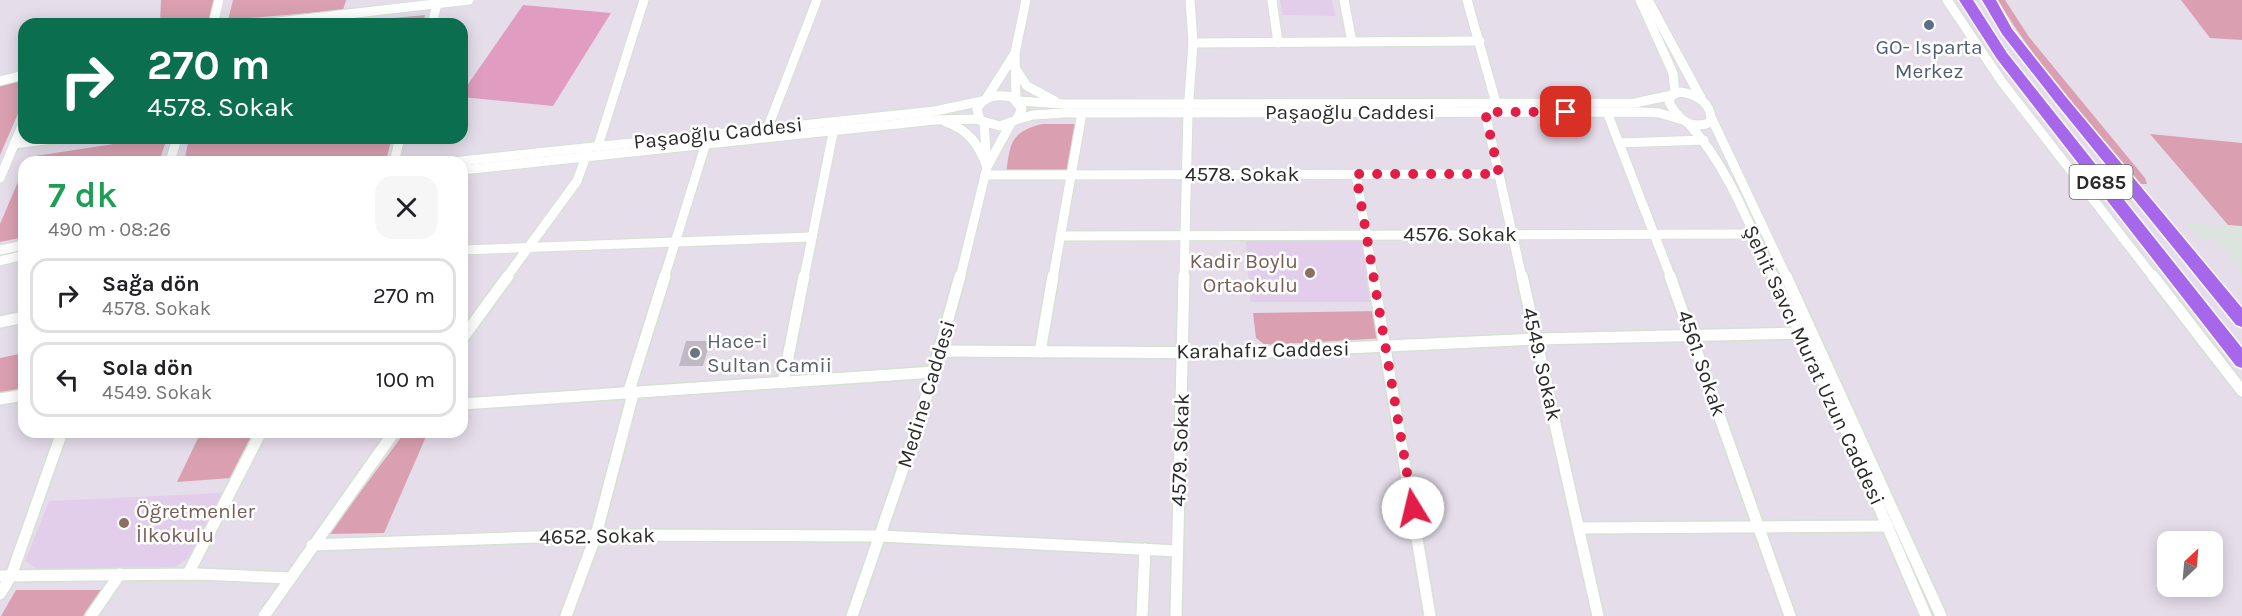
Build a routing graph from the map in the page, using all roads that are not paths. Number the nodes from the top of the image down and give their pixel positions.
1 (219, 0) edge
2 (469, 0) edge
3 (644, 0) edge
4 (817, 0) edge
5 (1026, 0) edge
6 (1190, 0) edge
7 (1272, 0) edge
8 (1344, 0) edge
9 (1467, 0) edge
10 (1640, 0) edge
11 (1648, 0) edge
12 (1947, 0) edge
13 (1966, 0) edge
14 (1989, 0) edge
15 (438, 2) edge
16 (214, 18) edge
17 (309, 18) edge
18 (434, 18) edge
19 (1480, 40) junction
20 (1352, 42) junction
21 (1193, 43) junction
22 (1278, 43) junction
23 (1015, 53) junction
24 (1015, 68) junction
25 (18, 76) edge
26 (0, 81) edge
27 (1673, 94) junction
28 (1701, 99) junction
29 (984, 100) junction
30 (1017, 100) junction
31 (1496, 103) junction
32 (1064, 104) junction
33 (1189, 108) junction
34 (1485, 112) junction
35 (1607, 112) junction
36 (1082, 113) junction
37 (1712, 119) junction
38 (934, 120) junction
39 (982, 121) junction
40 (1014, 122) junction
41 (1685, 122) junction
42 (768, 127) junction
43 (834, 128) junction
44 (18, 135) edge
45 (1704, 140) junction
46 (18, 143) edge
47 (706, 143) junction
48 (1620, 143) junction
49 (14, 144) junction
50 (591, 150) junction
51 (468, 161) edge
52 (468, 169) edge
53 (986, 171) junction
54 (1071, 174) junction
55 (1187, 174) junction
56 (1356, 174) junction
57 (1499, 174) junction
58 (0, 178) edge
59 (1513, 234) junction
60 (1656, 234) junction
61 (1753, 234) junction
62 (1185, 235) junction
63 (1367, 235) junction
64 (1060, 236) junction
65 (812, 237) junction
66 (675, 241) junction
67 (18, 246) edge
68 (528, 249) junction
69 (0, 250) edge
70 (468, 250) edge
71 (18, 256) edge
72 (0, 261) edge
73 (18, 318) edge
74 (2242, 320) edge
75 (0, 322) edge
76 (468, 331) edge
77 (1801, 333) junction
78 (1693, 336) junction
79 (1537, 339) junction
80 (1387, 346) junction
81 (940, 351) junction
82 (1040, 352) junction
83 (1182, 352) junction
84 (2242, 361) edge
85 (934, 372) junction
86 (783, 383) junction
87 (2242, 391) edge
88 (631, 394) junction
89 (18, 396) edge
90 (0, 399) edge
91 (468, 404) edge
92 (60, 438) edge
93 (258, 438) edge
94 (390, 438) edge
95 (1888, 526) junction
96 (1759, 527) junction
97 (1579, 528) junction
98 (596, 535) junction
99 (881, 536) junction
100 (312, 544) junction
101 (1145, 549) junction
102 (1177, 551) junction
103 (120, 574) junction
104 (188, 574) junction
105 (5, 576) edge
106 (289, 578) junction
107 (0, 594) edge
108 (91, 616) edge
109 (264, 616) edge
110 (566, 616) edge
111 (852, 616) edge
112 (1142, 616) edge
113 (1176, 616) edge
114 (1430, 616) edge
115 (1598, 616) edge
116 (1790, 616) edge
117 (1926, 616) edge
118 (1941, 616) edge

1 - 16 street
2 - 15 street
3 - 50 street
4 - 42 street
5 - 23 street
6 - 21 street, 4579. Sokak
7 - 22 street
8 - 20 street
9 - 19 street
10 - 27 street
11 - 28 street, Şehit Savcı Murat Uzun Caddesi
12 - 87 street
13 - 84 highway, D685
14 - 74 highway, D685
15 - 17 street
15 - 18 street
19 - 20 street
19 - 31 street
20 - 22 street
21 - 22 street
21 - 33 street, 4579. Sokak
23 - 24 street
23 - 29 street
24 - 30 street
24 - 32 street
25 - 26 street
27 - 28 street
27 - 31 street, Paşaoğlu Caddesi
27 - 41 street
28 - 37 street, Şehit Savcı Murat Uzun Caddesi
29 - 30 street
29 - 39 street
29 - 42 street, Paşaoğlu Caddesi
30 - 32 street, Paşaoğlu Caddesi
30 - 40 street
31 - 33 street, Paşaoğlu Caddesi
32 - 33 street, Paşaoğlu Caddesi
33 - 34 street, Paşaoğlu Caddesi
33 - 36 street, Paşaoğlu Caddesi
33 - 55 street, 4579. Sokak
34 - 35 street, Paşaoğlu Caddesi
34 - 57 street, 4549. Sokak
35 - 41 street, Paşaoğlu Caddesi
35 - 48 street, 4561. Sokak
36 - 40 street, Paşaoğlu Caddesi
36 - 54 street
37 - 41 street
37 - 118 street, Şehit Savcı Murat Uzun Caddesi
38 - 39 street, Paşaoğlu Caddesi
38 - 43 street, Paşaoğlu Caddesi
38 - 53 street
39 - 40 street
39 - 53 street, Medine Caddesi
40 - 53 street, Medine Caddesi
41 - 45 street, Şehit Savcı Murat Uzun Caddesi
42 - 50 street, Paşaoğlu Caddesi
43 - 47 street, Paşaoğlu Caddesi
43 - 65 street
44 - 49 street
45 - 48 street
45 - 61 street, Şehit Savcı Murat Uzun Caddesi
46 - 49 street
47 - 50 street, Paşaoğlu Caddesi
47 - 66 street
48 - 60 street, 4561. Sokak
49 - 58 street
50 - 51 street, Paşaoğlu Caddesi
50 - 52 street, Paşaoğlu Caddesi
50 - 68 street
53 - 54 street, 4578. Sokak
53 - 81 street, Medine Caddesi
54 - 55 street, 4578. Sokak
54 - 64 street
55 - 56 street, 4578. Sokak
55 - 62 street, 4579. Sokak
56 - 57 street, 4578. Sokak
56 - 63 street
57 - 59 street, 4549. Sokak
59 - 60 street, 4576. Sokak
59 - 63 street, 4576. Sokak
59 - 79 street, 4549. Sokak
60 - 61 street, 4576. Sokak
60 - 78 street, 4561. Sokak
61 - 77 street, Şehit Savcı Murat Uzun Caddesi
62 - 63 street, 4576. Sokak
62 - 64 street, 4576. Sokak
62 - 83 street, 4579. Sokak
63 - 80 street
64 - 82 street
65 - 66 street
65 - 86 street
66 - 68 street
66 - 88 street
67 - 69 street
68 - 70 street
68 - 76 street
71 - 72 street
73 - 75 street
77 - 78 street, Karahafız Caddesi
77 - 95 street, Şehit Savcı Murat Uzun Caddesi
78 - 79 street, Karahafız Caddesi
78 - 96 street, 4561. Sokak
79 - 80 street, Karahafız Caddesi
79 - 97 street, 4549. Sokak
80 - 83 street, Karahafız Caddesi
80 - 114 street
81 - 82 street, Karahafız Caddesi
81 - 85 street, Medine Caddesi
82 - 83 street, Karahafız Caddesi
83 - 102 street, 4579. Sokak
85 - 86 street
85 - 99 street, Medine Caddesi
86 - 88 street
88 - 91 street
88 - 98 street
89 - 90 street
92 - 105 street
93 - 104 street
94 - 100 street
95 - 96 street
95 - 117 street, Şehit Savcı Murat Uzun Caddesi
96 - 97 street
96 - 116 street, 4561. Sokak
97 - 115 street, 4549. Sokak
98 - 99 street, 4652. Sokak
98 - 100 street, 4652. Sokak
98 - 110 street
99 - 101 street, 4652. Sokak
99 - 111 street, Medine Caddesi
100 - 106 street
101 - 102 street, 4652. Sokak
101 - 112 street
102 - 113 street, 4579. Sokak
103 - 104 street
103 - 105 street
103 - 108 street
104 - 106 street
105 - 107 street
106 - 109 street

